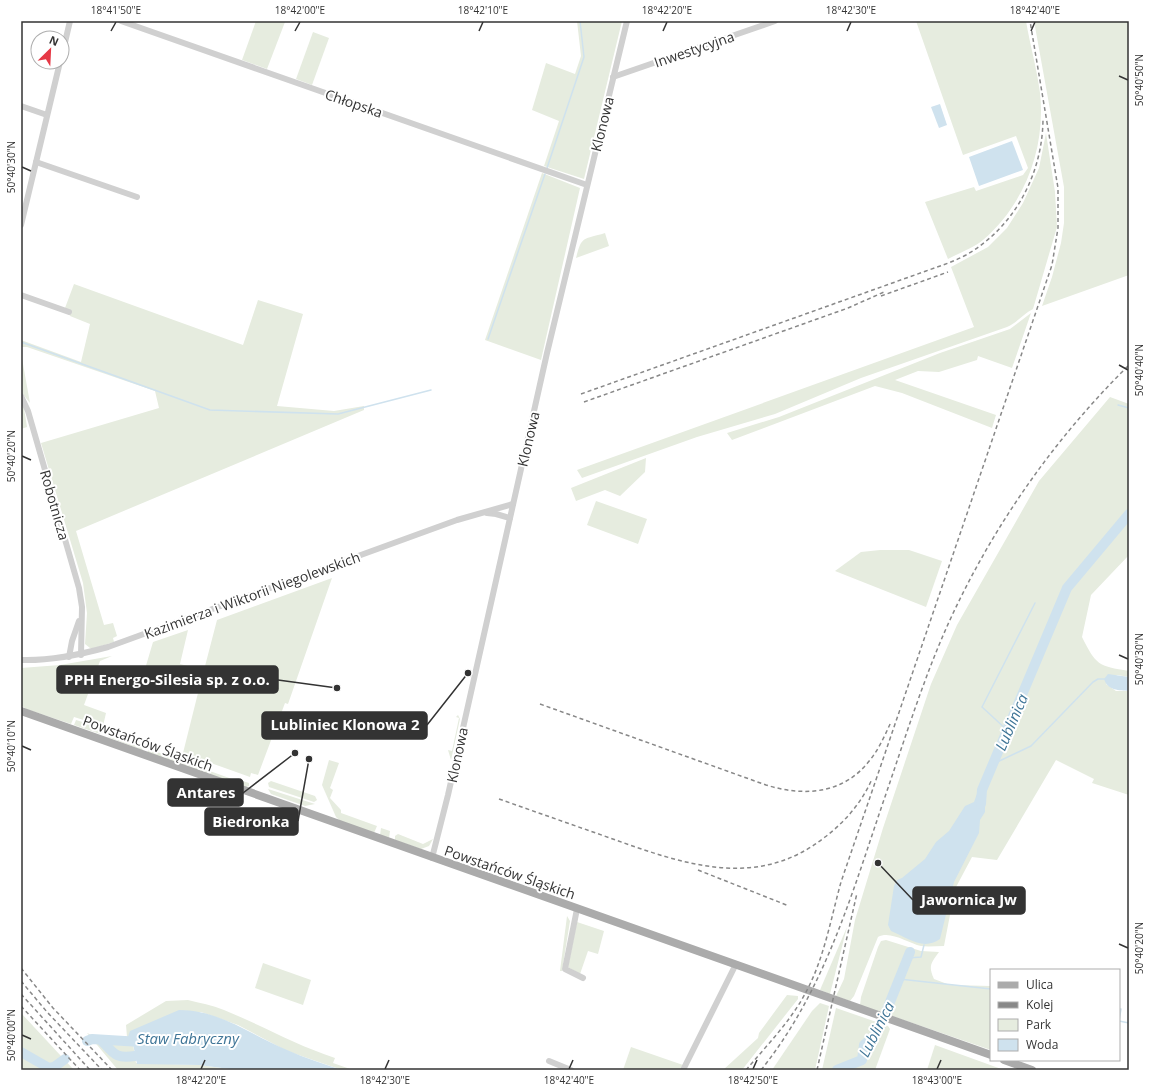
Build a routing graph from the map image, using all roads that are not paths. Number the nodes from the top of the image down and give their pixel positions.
1 (121, 21) edge
2 (626, 21) edge
3 (775, 21) edge
4 (58, 70) edge
5 (613, 77) junction
6 (21, 106) edge
7 (47, 115) junction
8 (36, 162) junction
9 (587, 185) junction
10 (137, 197) dead end
11 (21, 226) edge
12 (21, 295) edge
13 (69, 312) dead end
14 (21, 396) edge
15 (513, 504) junction
16 (479, 514) junction
17 (510, 518) junction
18 (81, 616) junction
19 (81, 655) junction
20 (69, 656) junction
21 (21, 660) edge
22 (21, 711) edge
23 (432, 858) junction
24 (577, 909) junction
25 (736, 964) junction
26 (583, 978) dead end
27 (990, 1056) edge
28 (549, 1061) dead end
29 (1007, 1061) edge
30 (572, 1070) edge
31 (683, 1070) edge
32 (1032, 1070) edge

1 - 9 street, Chłopska
2 - 5 street, Klonowa
3 - 5 street, Inwestycyjna
4 - 7 street
5 - 9 street, Klonowa
6 - 7 street
7 - 8 street
8 - 10 street
8 - 11 street
9 - 15 street, Klonowa
12 - 13 street
14 - 18 street, Robotnicza
15 - 16 street, Kazimierza i Wiktorii Niegolewskich
15 - 17 street, Klonowa
16 - 17 street
16 - 19 street, Kazimierza i Wiktorii Niegolewskich
17 - 23 street, Klonowa
18 - 19 street, Robotnicza
18 - 20 street, Robotnicza
19 - 20 street, Kazimierza i Wiktorii Niegolewskich
20 - 21 street, Kazimierza i Wiktorii Niegolewskich
22 - 23 main road, Powstańców Śląskich
23 - 24 main road, Powstańców Śląskich
24 - 25 main road, Powstańców Śląskich
24 - 26 street
25 - 27 main road, Powstańców Śląskich
25 - 31 street
28 - 30 street
29 - 32 main road

